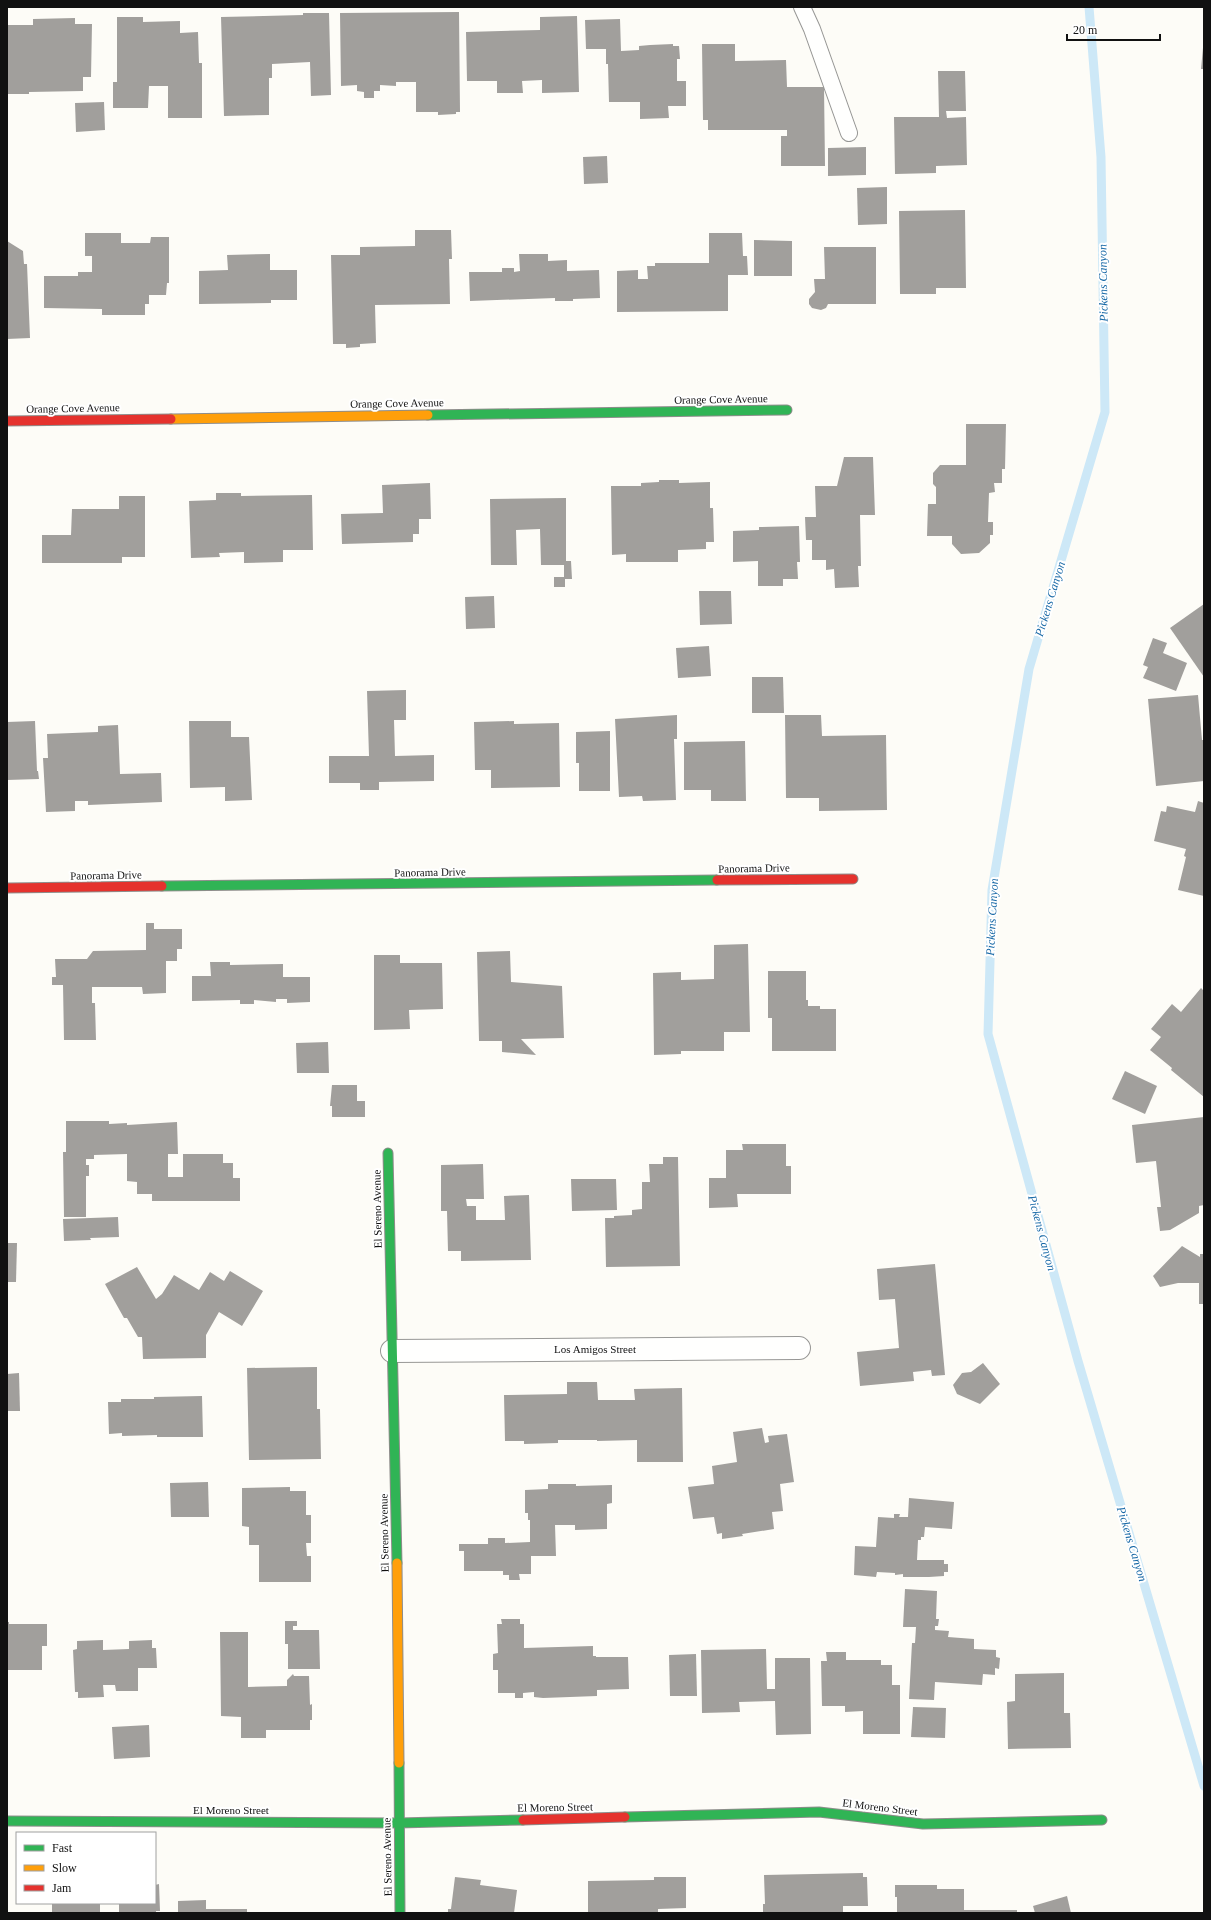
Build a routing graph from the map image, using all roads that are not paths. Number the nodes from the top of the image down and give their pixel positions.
1 (802, 7) edge
2 (849, 133) dead end
3 (787, 410) dead end
4 (7, 421) edge
5 (853, 879) dead end
6 (7, 888) edge
7 (388, 1153) dead end
8 (798, 1348) dead end
9 (392, 1351) junction
10 (1102, 1820) dead end
11 (7, 1821) edge
12 (398, 1823) junction
13 (400, 1913) edge

1 - 2 lane
3 - 4 street, Orange Cove Avenue
5 - 6 street, Panorama Drive
7 - 9 street, El Sereno Avenue
8 - 9 street, Los Amigos Street
9 - 12 street, El Sereno Avenue
10 - 12 street, El Moreno Street
11 - 12 street, El Moreno Street
12 - 13 street, El Sereno Avenue

